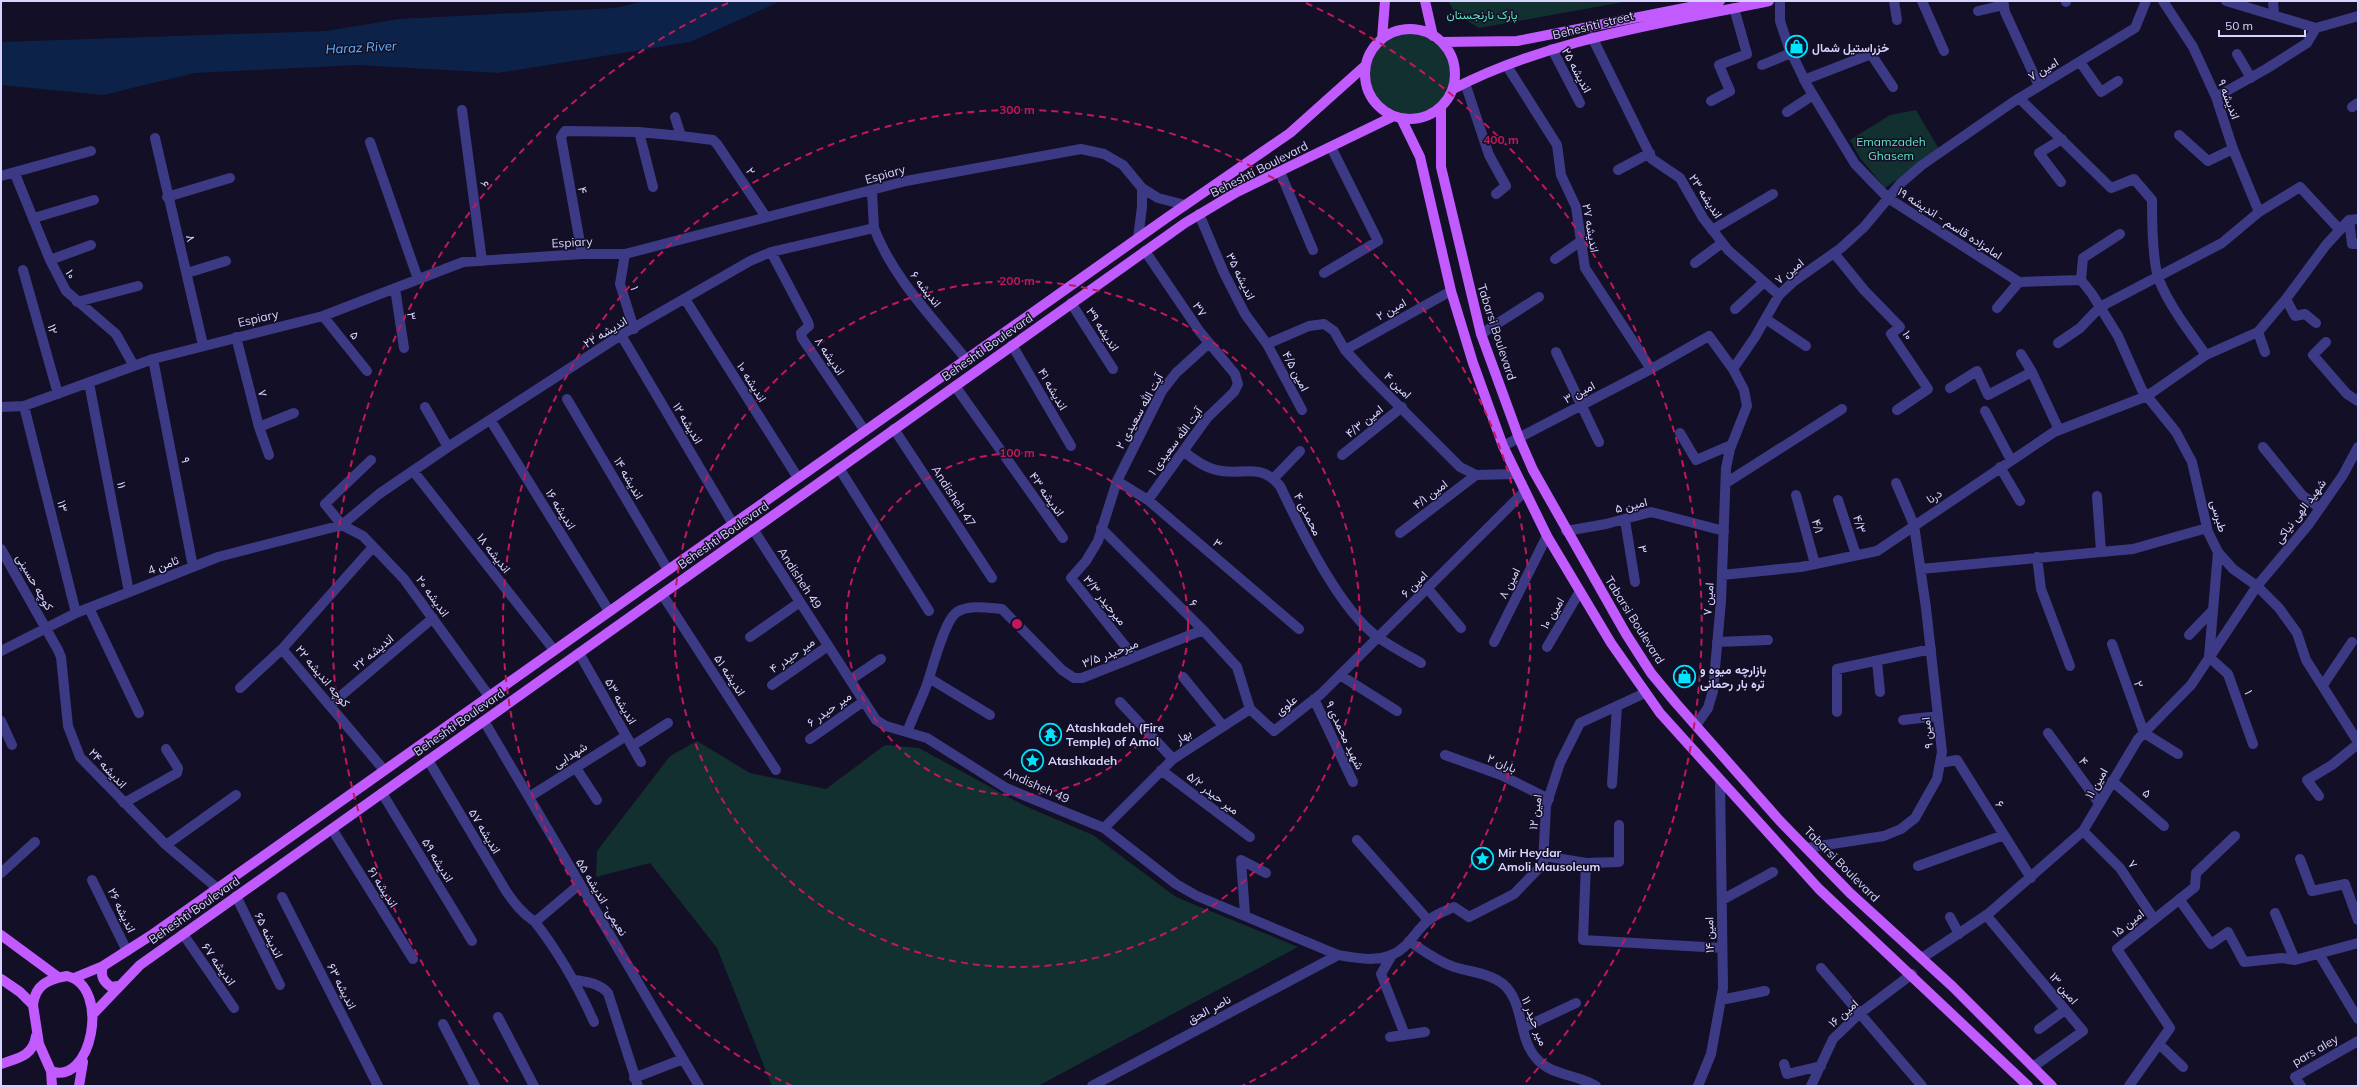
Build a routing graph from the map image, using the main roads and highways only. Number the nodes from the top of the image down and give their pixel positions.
1 (1385, 1) edge
2 (1425, 1) edge
3 (1720, 1) edge
4 (1769, 1) edge
5 (1433, 36) junction
6 (1382, 39) junction
7 (1442, 42) junction
8 (1366, 65) junction
9 (1453, 89) junction
10 (1441, 108) junction
11 (1398, 117) junction
12 (668, 570) junction
13 (653, 580) junction
14 (677, 583) junction
15 (662, 594) junction
16 (1, 935) edge
17 (103, 966) junction
18 (58, 977) junction
19 (74, 978) junction
20 (1, 979) edge
21 (118, 986) junction
22 (33, 1005) junction
23 (93, 1014) junction
24 (37, 1030) junction
25 (83, 1058) junction
26 (1, 1064) edge
27 (51, 1071) junction
28 (52, 1086) edge
29 (79, 1086) edge
30 (2028, 1086) edge
31 (2052, 1086) edge

1 - 6 main road
2 - 5 main road
3 - 7 main road, Beheshti street
4 - 9 main road, Beheshti street
5 - 6 main road
5 - 7 main road
6 - 8 main road
7 - 9 main road
8 - 11 main road
8 - 12 main road, Beheshti Boulevard
9 - 10 main road
10 - 11 main road
10 - 31 main road, Tabarsi Boulevard
11 - 14 main road, Beheshti Boulevard
11 - 30 main road
12 - 13 main road, Beheshti Boulevard
12 - 14 main road
13 - 15 main road
13 - 17 main road, Beheshti Boulevard
14 - 15 main road, Beheshti Boulevard
15 - 21 main road, Beheshti Boulevard
16 - 18 main road
17 - 19 main road, Beheshti Boulevard
17 - 21 main road
18 - 19 main road
18 - 22 main road
19 - 23 main road
20 - 22 main road
21 - 23 main road, Beheshti Boulevard
22 - 24 main road
23 - 25 main road
24 - 26 main road
24 - 27 main road
25 - 27 main road
25 - 29 main road
27 - 28 main road

